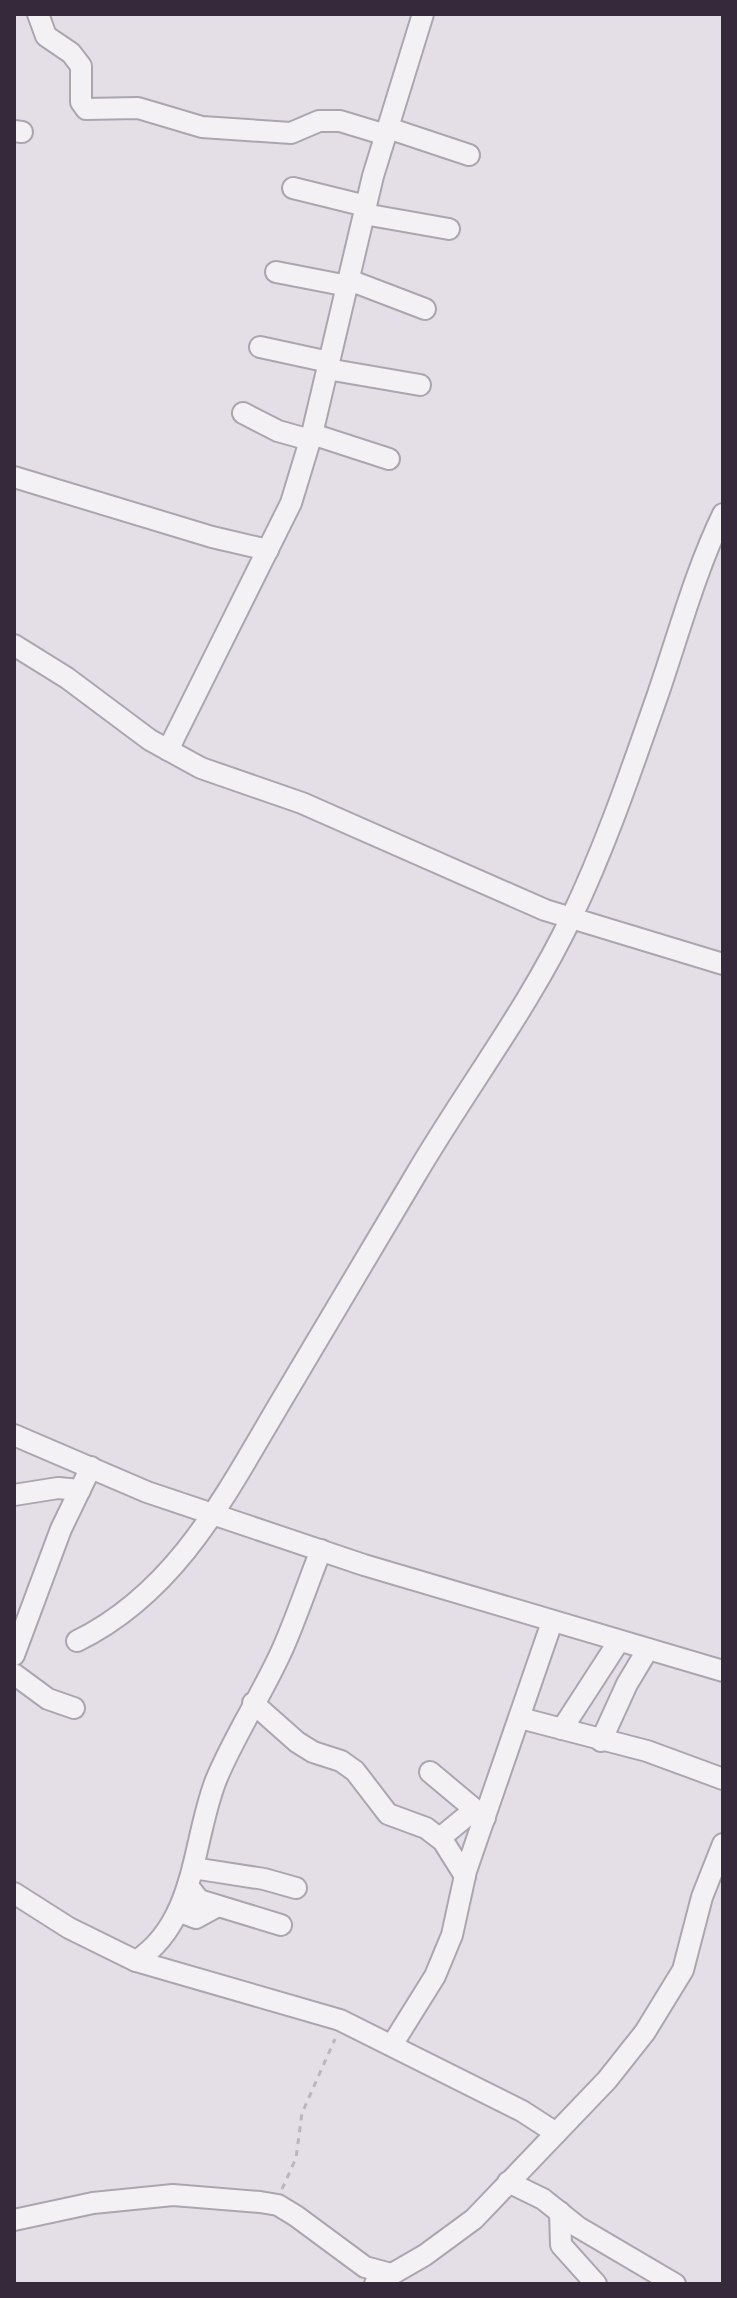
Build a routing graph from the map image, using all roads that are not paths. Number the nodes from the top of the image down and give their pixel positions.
1 (38, 14) edge
2 (423, 14) edge
3 (387, 132) junction
4 (469, 155) dead end
5 (293, 188) dead end
6 (365, 210) junction
7 (449, 229) dead end
8 (276, 272) dead end
9 (348, 283) junction
10 (425, 309) dead end
11 (260, 347) dead end
12 (328, 366) junction
13 (420, 385) dead end
14 (243, 413) dead end
15 (311, 437) junction
16 (389, 459) dead end
17 (14, 477) edge
18 (723, 514) edge
19 (268, 550) junction
20 (14, 645) edge
21 (168, 750) junction
22 (572, 918) junction
23 (723, 964) edge
24 (14, 1435) edge
25 (91, 1467) junction
26 (80, 1490) junction
27 (14, 1495) edge
28 (215, 1515) junction
29 (321, 1550) junction
30 (552, 1622) junction
31 (77, 1641) dead end
32 (619, 1641) junction
33 (648, 1649) junction
34 (14, 1655) edge
35 (723, 1671) edge
36 (14, 1674) edge
37 (253, 1703) junction
38 (74, 1708) dead end
39 (520, 1718) junction
40 (562, 1729) junction
41 (601, 1741) junction
42 (430, 1772) dead end
43 (723, 1779) edge
44 (479, 1814) junction
45 (440, 1838) junction
46 (723, 1844) edge
47 (465, 1876) junction
48 (190, 1877) junction
49 (296, 1888) dead end
50 (14, 1893) edge
51 (218, 1906) junction
52 (24, 1908) edge
53 (178, 1911) junction
54 (281, 1925) dead end
55 (136, 1961) junction
56 (392, 2045) junction
57 (556, 2133) junction
58 (508, 2182) junction
59 (560, 2212) junction
60 (14, 2220) edge
61 (383, 2279) edge
62 (596, 2284) edge
63 (675, 2284) edge

1 - 3 street
2 - 3 street
3 - 4 street
3 - 6 street
5 - 6 street
6 - 7 street
6 - 9 street
8 - 9 street
9 - 10 street
9 - 12 street
11 - 12 street
12 - 13 street
12 - 15 street
14 - 15 street
15 - 16 street
15 - 19 street
17 - 19 street
18 - 22 street
19 - 21 street
20 - 21 street
21 - 22 street
22 - 23 street
22 - 28 street
24 - 25 street
25 - 26 street
25 - 28 street
26 - 27 street
26 - 34 street
28 - 29 street
28 - 31 street
29 - 30 street
29 - 37 street
30 - 32 street
30 - 39 street
32 - 33 street
32 - 40 street
33 - 35 street
33 - 41 street
36 - 38 street
37 - 45 street
37 - 48 street
39 - 40 street
39 - 44 street
40 - 41 street
41 - 43 street
42 - 44 street
44 - 45 street
44 - 47 street
45 - 47 street
46 - 57 street
47 - 56 street
48 - 49 street
48 - 51 street
48 - 53 street
50 - 52 street
51 - 53 street
51 - 54 street
52 - 55 street
53 - 55 street
55 - 56 street
56 - 57 street
57 - 58 street
58 - 59 street
58 - 61 street
59 - 62 street
59 - 63 street
60 - 61 street

